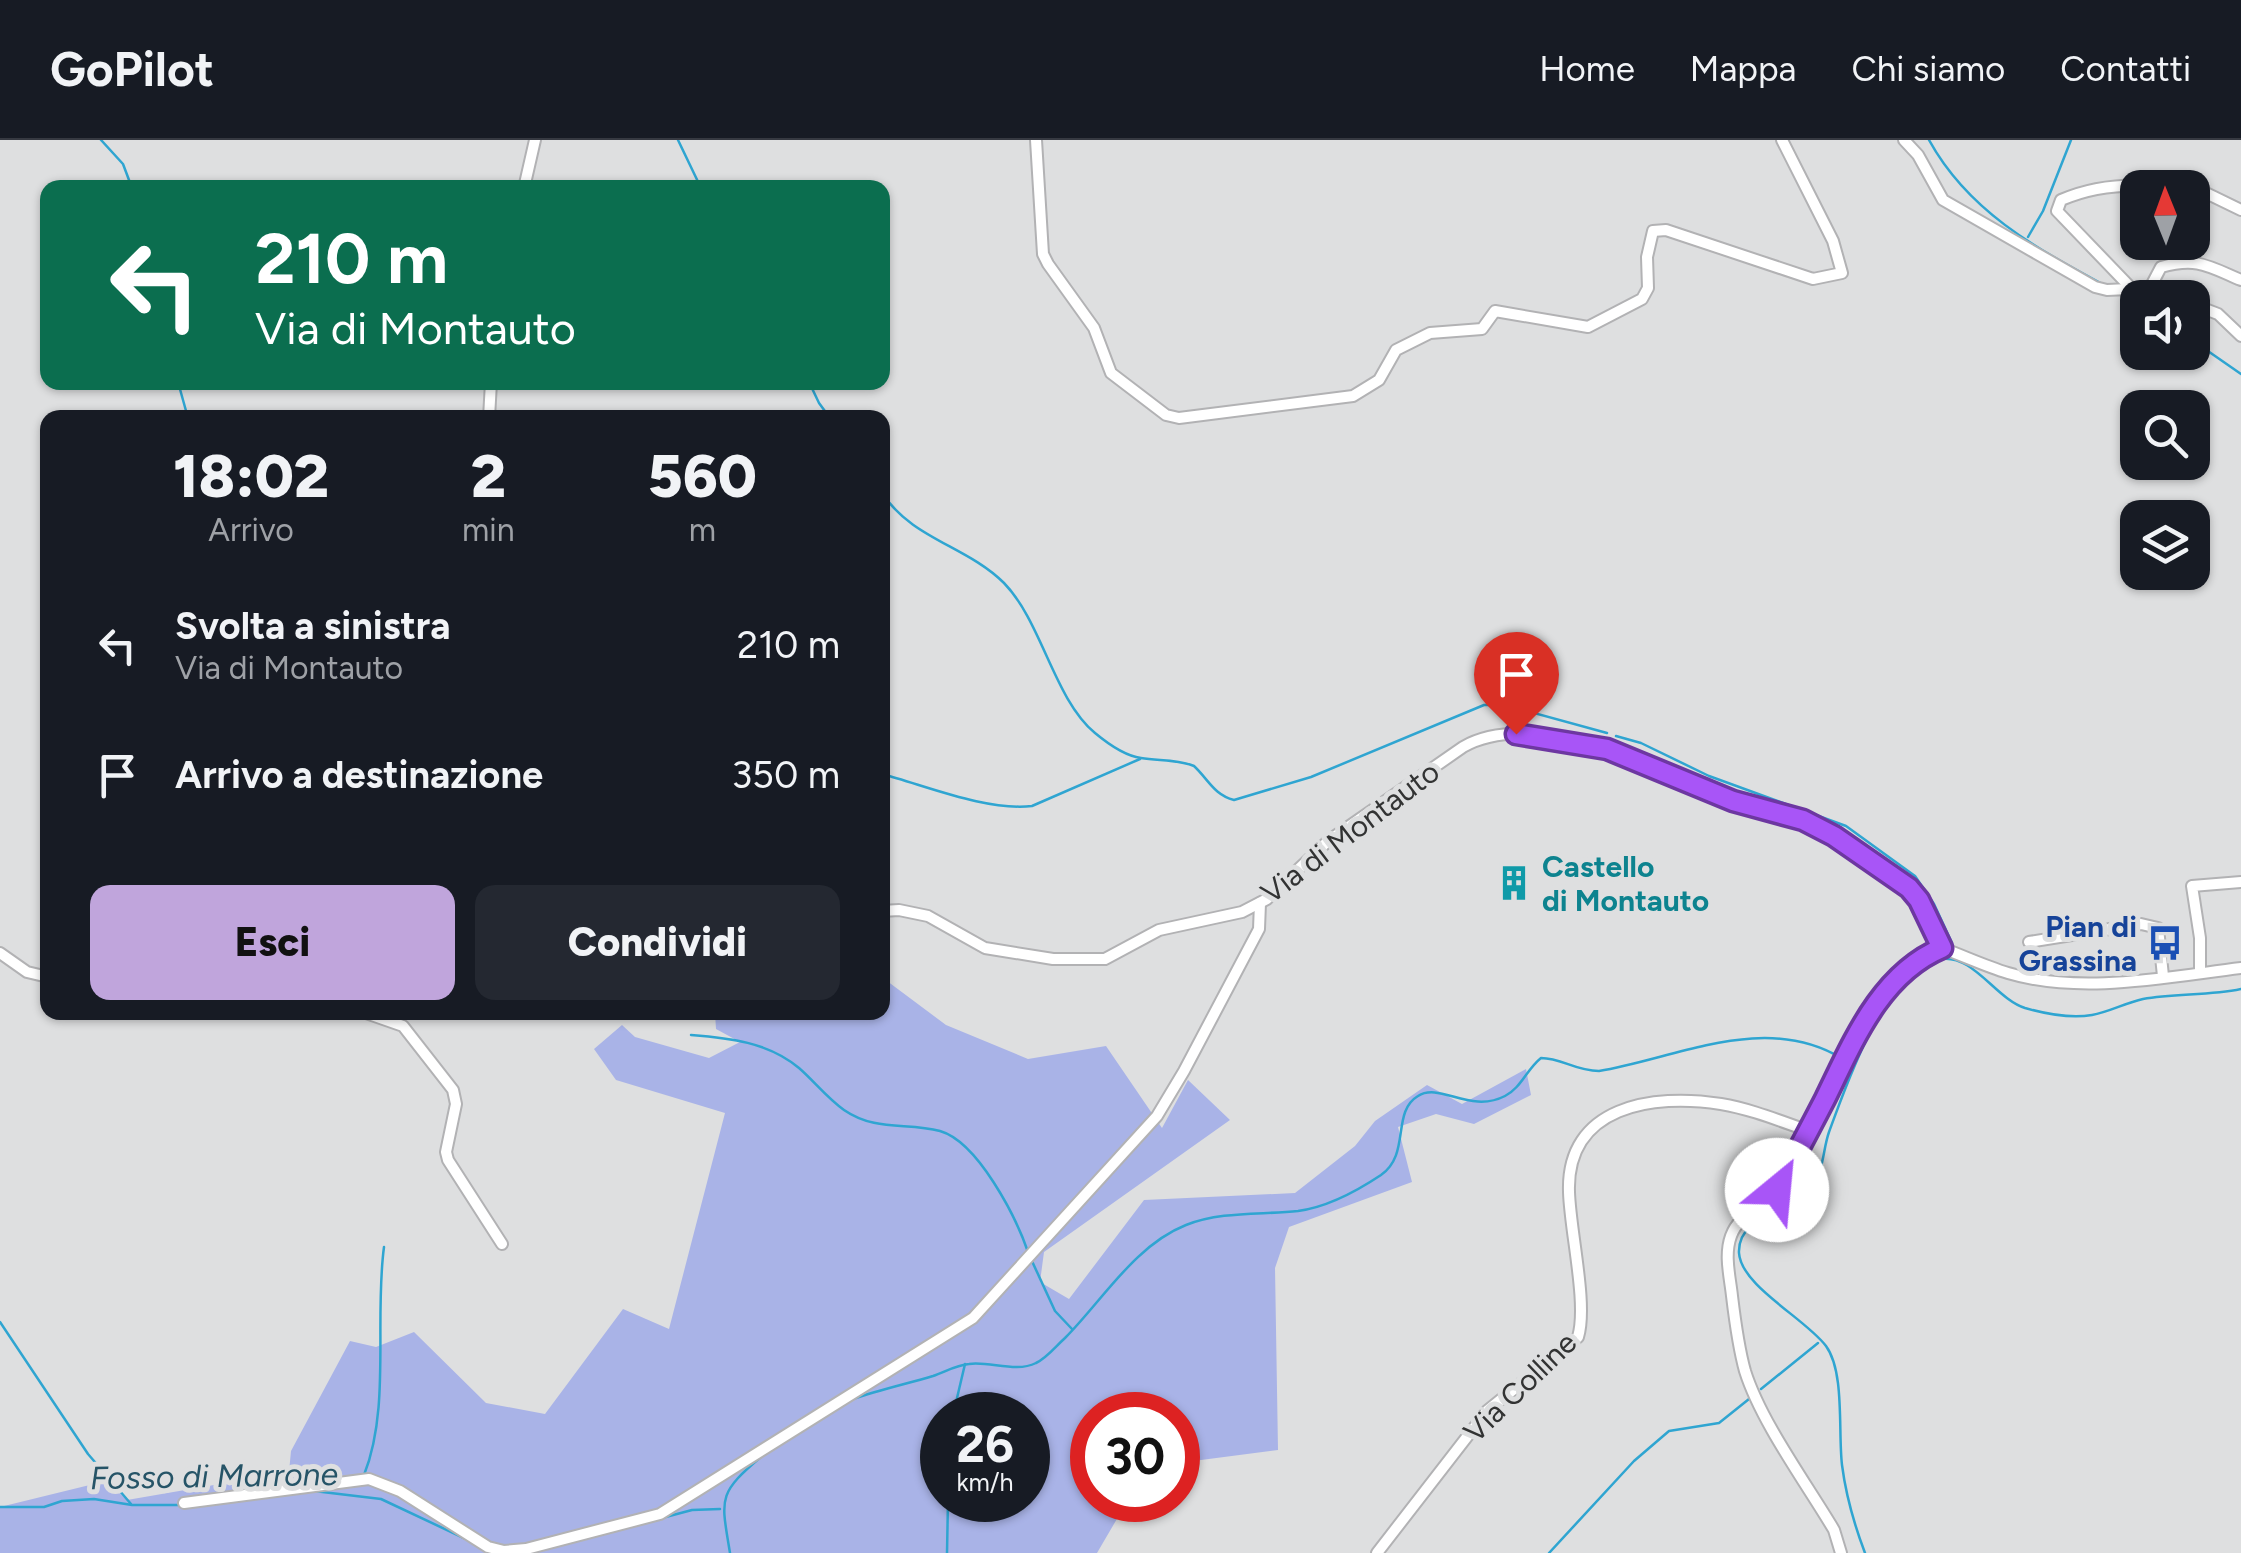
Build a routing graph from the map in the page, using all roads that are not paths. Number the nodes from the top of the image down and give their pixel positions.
1 (535, 140) edge
2 (1036, 140) edge
3 (1782, 140) edge
4 (1904, 140) edge
5 (526, 180) edge
6 (2120, 186) edge
7 (2210, 195) edge
8 (2241, 210) edge
9 (2124, 280) edge
10 (2154, 280) edge
11 (2241, 280) edge
12 (2120, 289) edge
13 (2210, 311) edge
14 (2241, 336) edge
15 (2241, 882) edge
16 (1260, 903) dead end
17 (890, 911) edge
18 (2029, 942) dead end
19 (1942, 948) junction
20 (0, 953) edge
21 (2241, 968) edge
22 (2200, 972) junction
23 (40, 975) edge
24 (2163, 976) junction
25 (386, 1020) edge
26 (1809, 1131) junction
27 (502, 1244) dead end
28 (184, 1502) dead end
29 (1377, 1553) edge
30 (1841, 1553) edge

1 - 5 street
2 - 3 street
4 - 12 street
6 - 9 street
7 - 8 street
10 - 11 street
13 - 14 street
15 - 22 street
16 - 28 street
17 - 19 street, Via di Montauto
18 - 24 street
19 - 24 street
19 - 26 street
20 - 23 street
21 - 22 street
22 - 24 street
25 - 27 street
26 - 29 street, Via Colline
26 - 30 street

